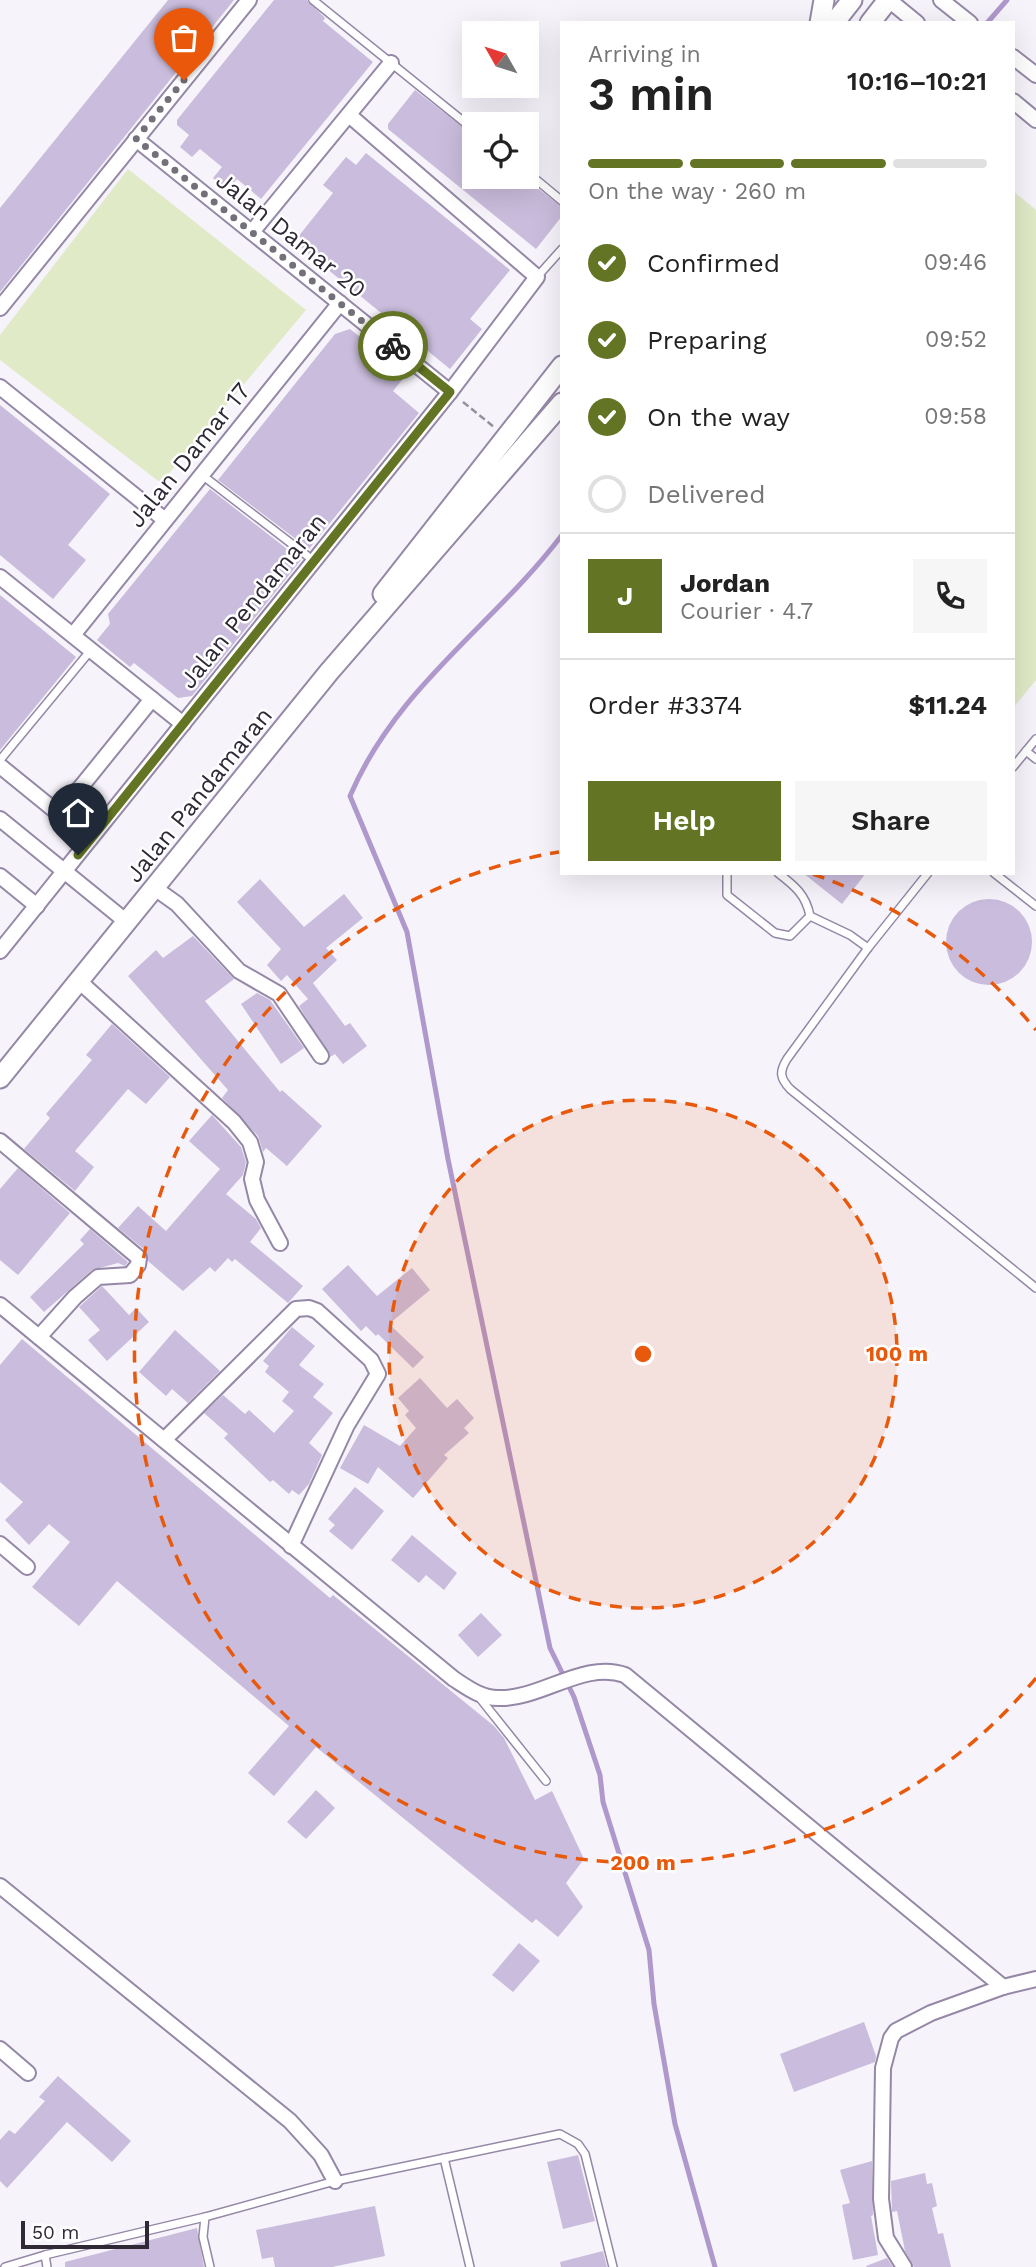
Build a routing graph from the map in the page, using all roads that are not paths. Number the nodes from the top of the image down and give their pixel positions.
1 (248, 0) edge
2 (313, 0) edge
3 (824, 0) edge
4 (852, 0) edge
5 (889, 0) edge
6 (941, 0) edge
7 (820, 21) edge
8 (836, 21) edge
9 (872, 21) edge
10 (915, 21) edge
11 (967, 21) edge
12 (1015, 59) edge
13 (391, 63) junction
14 (1036, 75) edge
15 (1015, 103) edge
16 (348, 115) junction
17 (462, 120) edge
18 (1036, 120) edge
19 (136, 139) junction
20 (539, 182) edge
21 (560, 199) edge
22 (252, 232) junction
23 (560, 251) edge
24 (537, 277) junction
25 (340, 303) junction
26 (0, 308) edge
27 (560, 369) edge
28 (0, 387) edge
29 (450, 392) junction
30 (560, 405) edge
31 (202, 475) junction
32 (165, 520) junction
33 (314, 561) junction
34 (0, 577) edge
35 (73, 635) junction
36 (91, 650) junction
37 (329, 672) junction
38 (152, 699) junction
39 (183, 724) junction
40 (1036, 739) edge
41 (1026, 751) junction
42 (1036, 759) edge
43 (0, 763) edge
44 (1015, 765) edge
45 (60, 814) junction
46 (0, 819) edge
47 (90, 839) junction
48 (65, 871) junction
49 (727, 875) edge
50 (780, 875) edge
51 (926, 875) edge
52 (997, 875) edge
53 (0, 876) edge
54 (156, 889) junction
55 (37, 905) junction
56 (1036, 906) edge
57 (810, 916) junction
58 (128, 923) junction
59 (868, 948) junction
60 (0, 951) edge
61 (79, 981) junction
62 (321, 1056) dead end
63 (0, 1078) edge
64 (0, 1141) edge
65 (280, 1243) dead end
66 (1036, 1288) edge
67 (0, 1305) edge
68 (39, 1337) junction
69 (164, 1440) junction
70 (0, 1544) edge
71 (291, 1546) junction
72 (27, 1567) dead end
73 (477, 1693) junction
74 (546, 1781) dead end
75 (0, 1886) edge
76 (1036, 1979) edge
77 (1003, 1987) junction
78 (0, 2049) edge
79 (29, 2073) dead end
80 (444, 2158) junction
81 (335, 2181) junction
82 (205, 2217) junction
83 (45, 2255) junction
84 (5, 2267) edge
85 (47, 2267) edge
86 (211, 2267) edge
87 (470, 2267) edge
88 (613, 2267) edge
89 (904, 2267) edge

1 - 19 street
2 - 13 lane
3 - 7 main road
4 - 8 main road
5 - 9 main road
5 - 10 street
6 - 11 street
12 - 14 street
13 - 16 street
13 - 17 lane
15 - 18 street
16 - 22 street
16 - 24 street
19 - 22 street, Jalan Damar 20
19 - 26 street
20 - 21 lane
22 - 25 street, Jalan Damar 20
23 - 24 lane
24 - 29 street, Jalan Pendamaran
25 - 29 street, Jalan Damar 20
25 - 31 street, Jalan Damar 17
27 - 37 main road, Jalan Pandamaran
28 - 32 street
29 - 33 street, Jalan Pendamaran
30 - 37 main road, Jalan Pandamaran
31 - 32 street, Jalan Damar 17
31 - 33 lane
32 - 35 street, Jalan Damar 17
33 - 39 street, Jalan Pendamaran
34 - 35 street
35 - 36 street
36 - 38 street
36 - 43 lane
37 - 54 main road, Jalan Pandamaran
38 - 39 street
38 - 45 street
39 - 47 street, Jalan Pendamaran
40 - 41 lane
41 - 42 lane
41 - 44 lane
43 - 45 street
45 - 47 street
46 - 48 street
47 - 48 street, Jalan Pendamaran
48 - 55 street, Jalan Pendamaran
48 - 58 street
49 - 57 lane
50 - 57 lane
51 - 59 lane
52 - 56 lane
53 - 55 street
54 - 58 main road, Jalan Pandamaran
54 - 62 street
55 - 60 street, Jalan Pendamaran
57 - 59 lane
58 - 61 main road, Jalan Pandamaran
59 - 66 lane
61 - 63 main road, Jalan Pandamaran
61 - 65 street
64 - 68 street
67 - 68 street
68 - 69 street
69 - 71 street
69 - 71 street
70 - 72 street
71 - 73 street
73 - 74 lane
73 - 77 street
75 - 81 street
76 - 77 street
77 - 89 street
78 - 79 street
80 - 81 lane
80 - 87 lane
80 - 88 lane
81 - 82 lane
82 - 83 lane
82 - 86 lane
83 - 84 lane
83 - 85 lane

